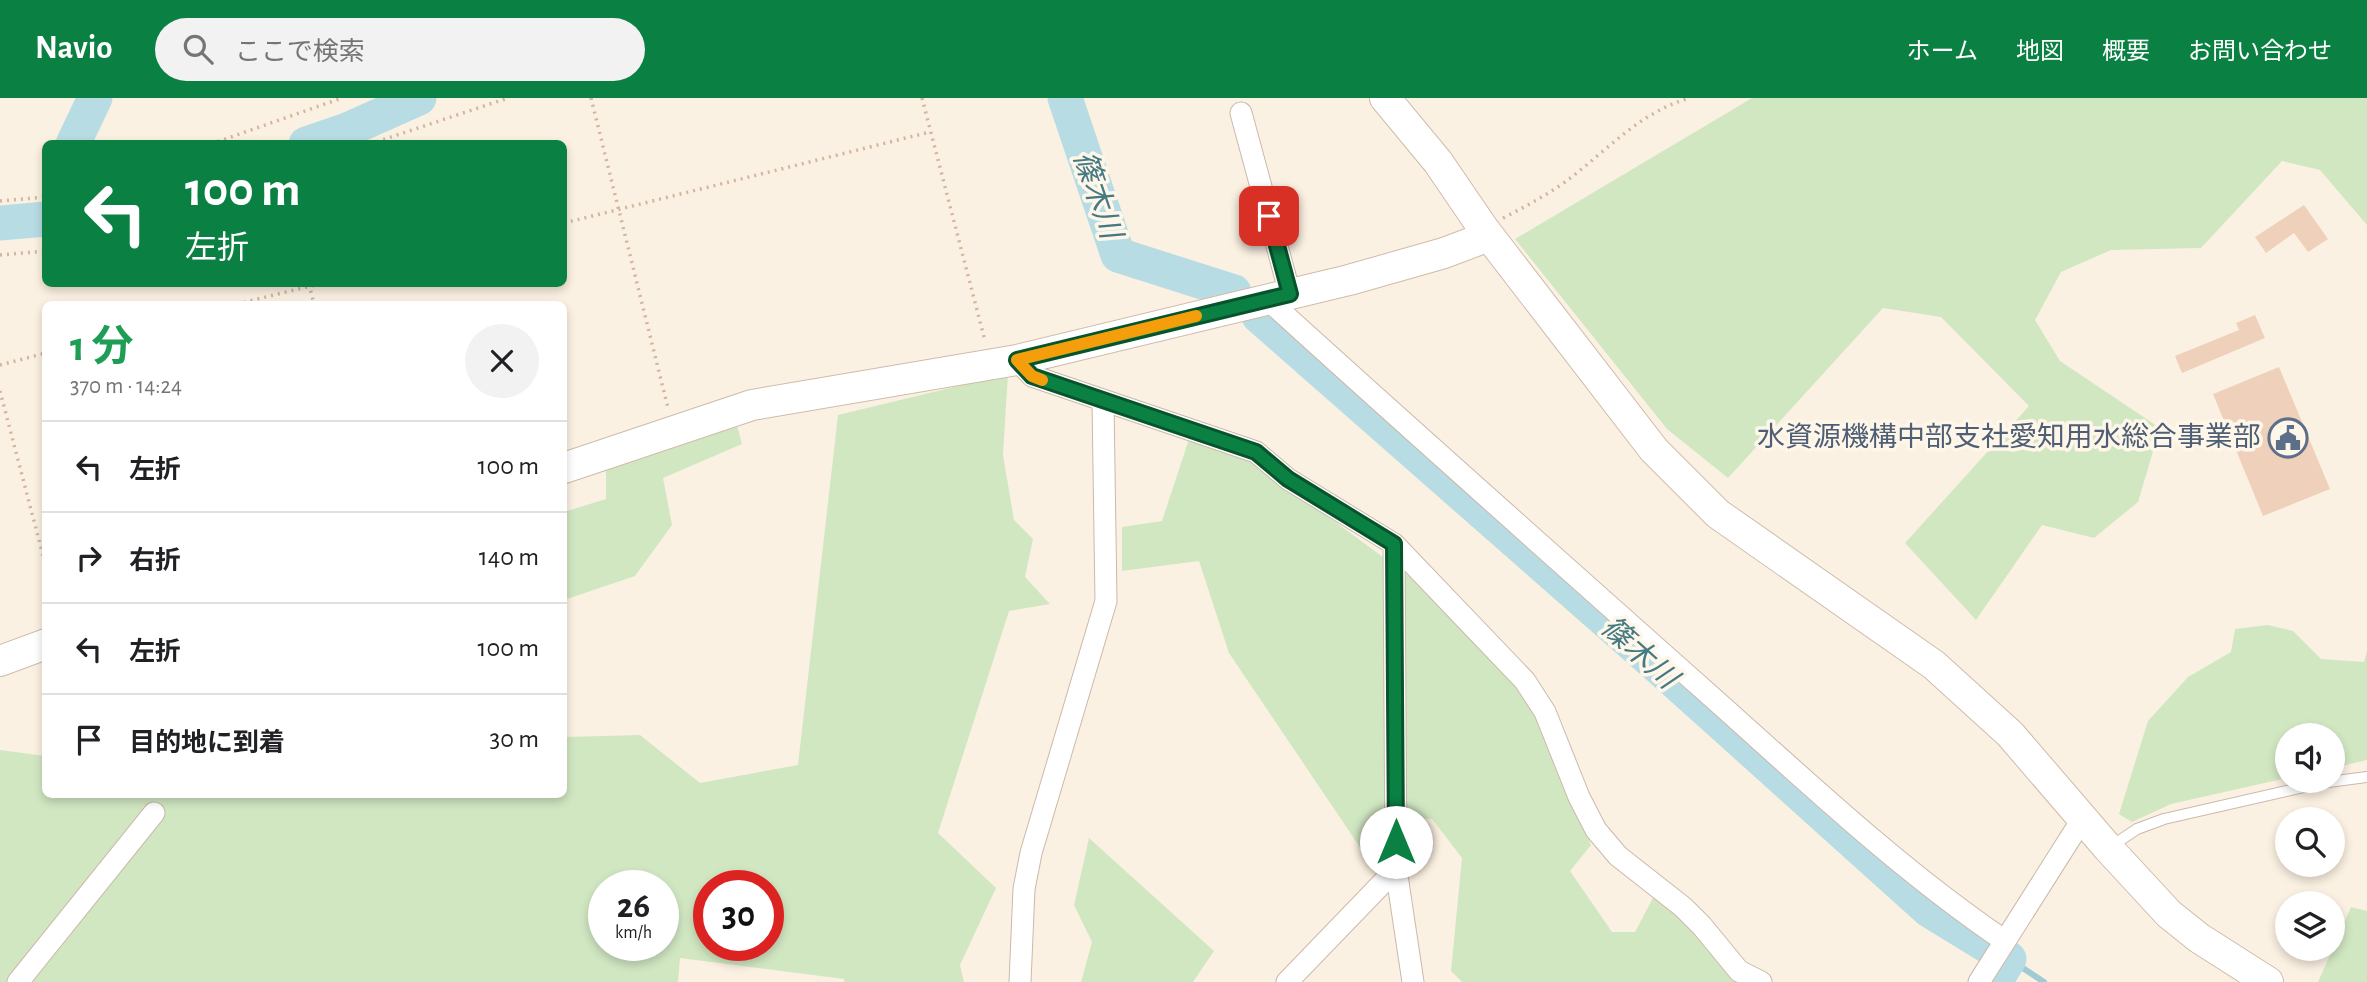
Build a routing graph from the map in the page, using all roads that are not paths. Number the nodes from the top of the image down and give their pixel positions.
1 (1385, 98) edge
2 (1241, 113) dead end
3 (1486, 232) junction
4 (1280, 296) junction
5 (1004, 362) junction
6 (1103, 402) junction
7 (567, 467) edge
8 (1394, 544) junction
9 (42, 645) edge
10 (0, 661) edge
11 (2367, 777) edge
12 (154, 813) dead end
13 (2083, 818) junction
14 (2108, 848) junction
15 (1396, 869) junction
16 (2005, 941) junction
17 (18, 982) edge
18 (1020, 982) edge
19 (1287, 982) edge
20 (1413, 982) edge
21 (1760, 982) edge
22 (1979, 982) edge
23 (2268, 982) edge

1 - 3 street
2 - 4 street
3 - 4 street
3 - 13 street
4 - 5 street
4 - 16 street
5 - 6 street
5 - 7 street
6 - 8 street
6 - 18 street
8 - 15 street
8 - 21 street
9 - 10 street
11 - 14 lane
12 - 17 street
13 - 14 street
13 - 16 street
14 - 23 street
15 - 19 street
15 - 20 street
16 - 22 street

